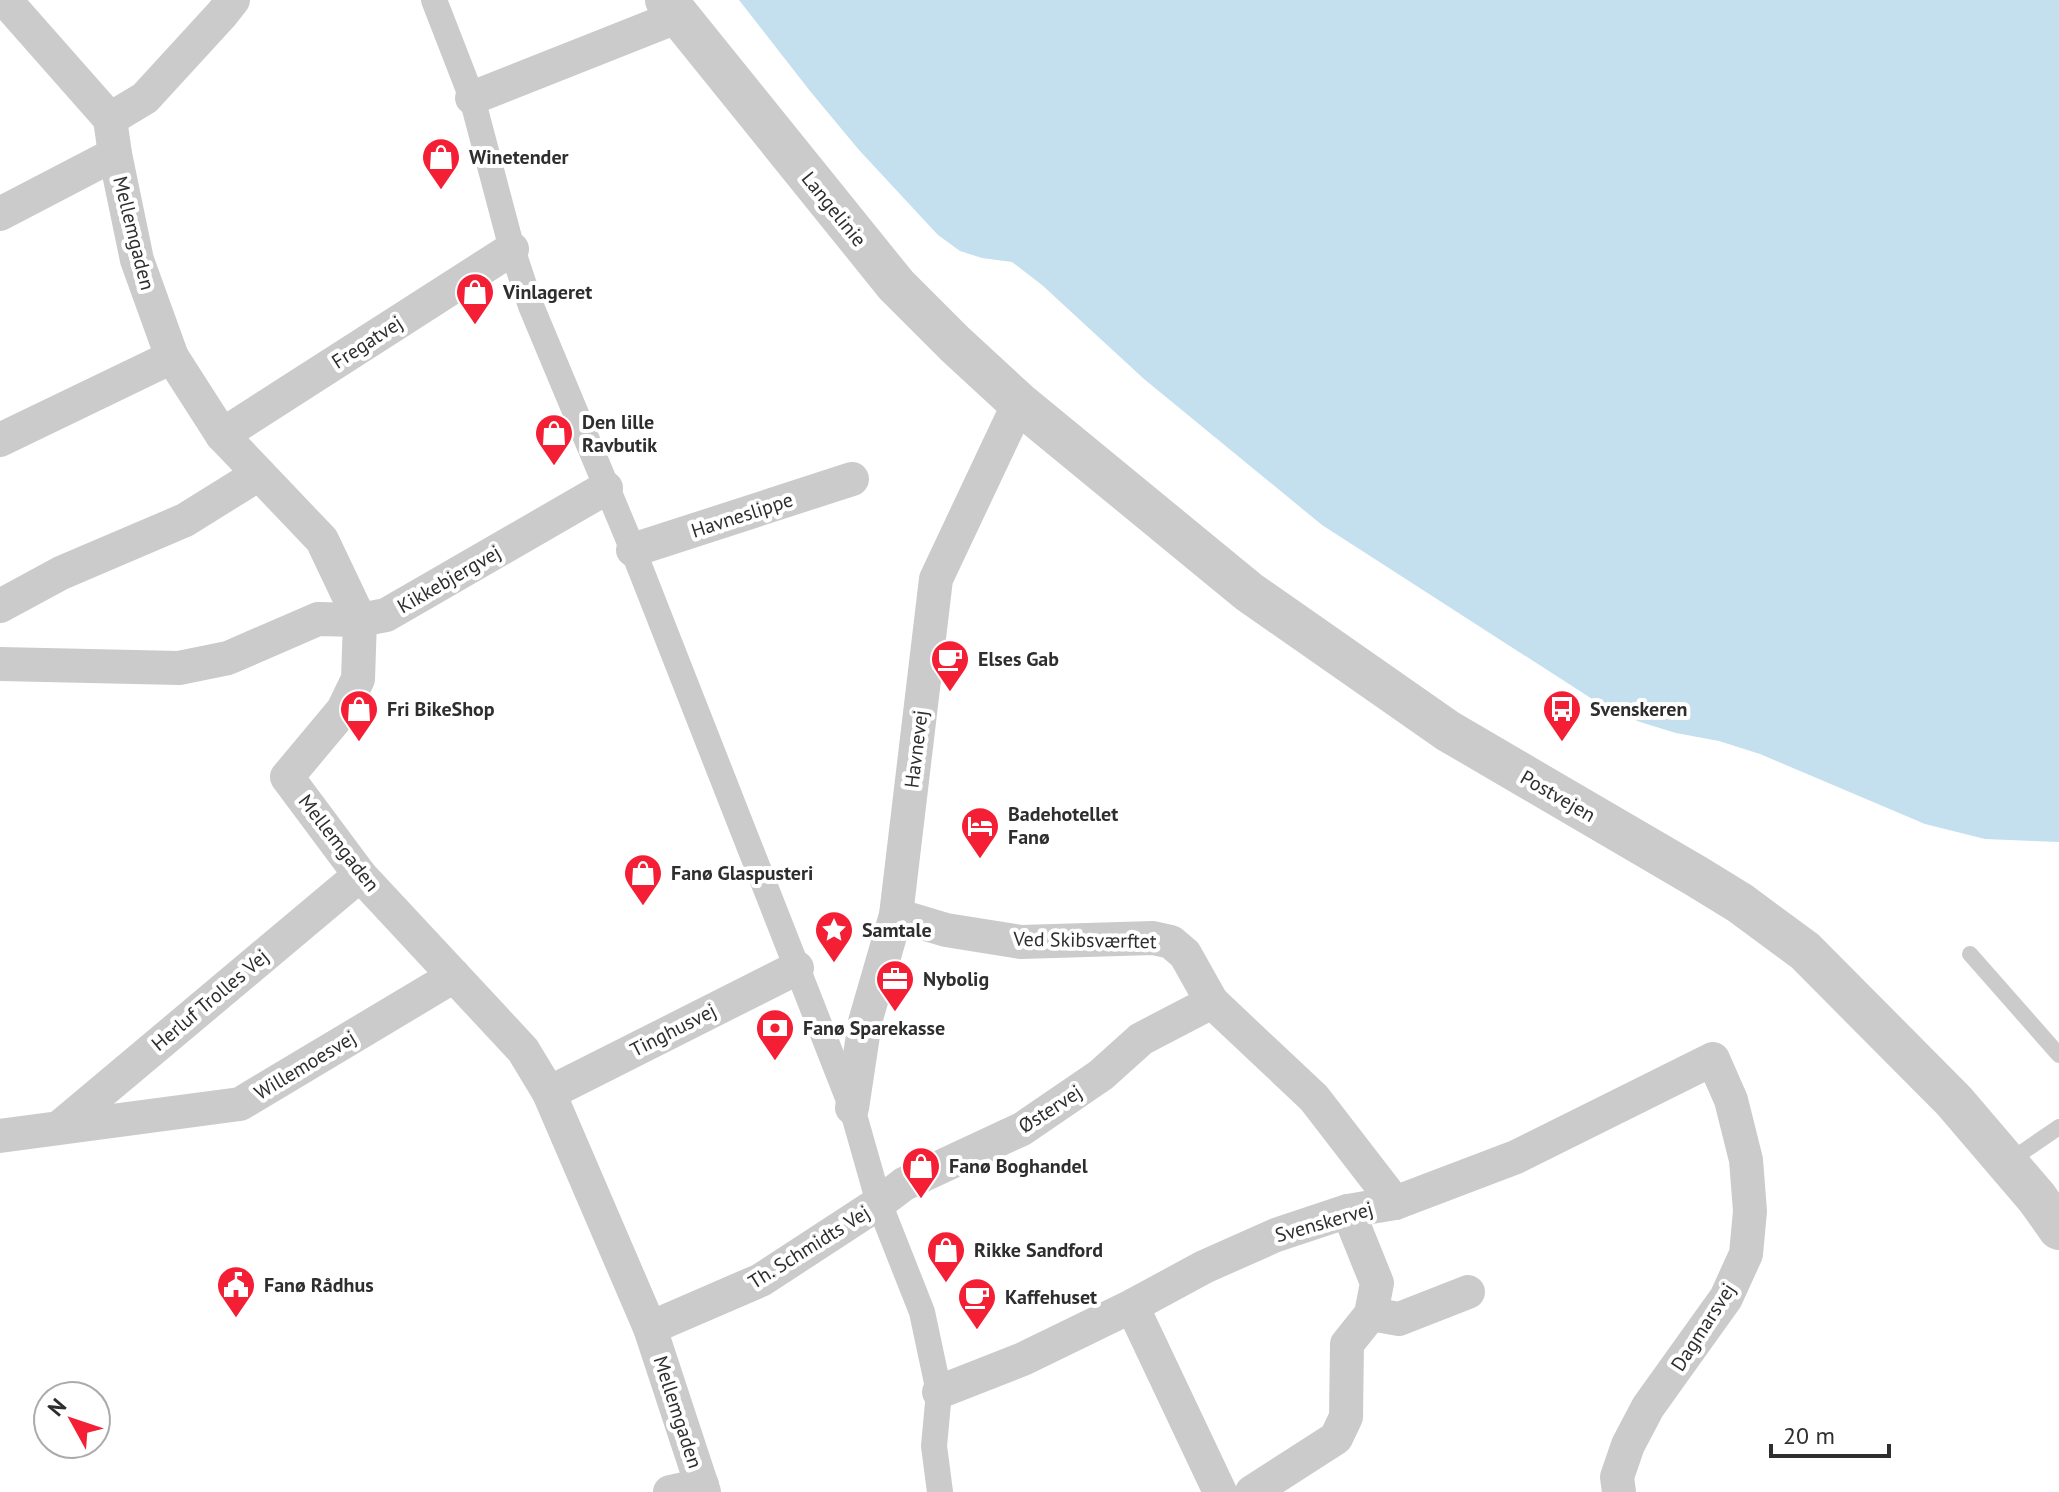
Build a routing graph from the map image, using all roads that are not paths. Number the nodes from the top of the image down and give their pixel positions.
1 (5, 0) edge
2 (233, 0) edge
3 (434, 0) edge
4 (672, 8) edge
5 (472, 98) junction
6 (110, 119) junction
7 (115, 154) junction
8 (0, 214) edge
9 (512, 249) junction
10 (172, 357) junction
11 (1019, 403) junction
12 (222, 435) junction
13 (0, 440) edge
14 (259, 474) junction
15 (852, 479) dead end
16 (606, 488) junction
17 (633, 550) junction
18 (0, 606) edge
19 (360, 620) junction
20 (0, 664) edge
21 (360, 875) junction
22 (896, 915) junction
23 (1970, 954) dead end
24 (797, 968) junction
25 (454, 976) junction
26 (1212, 1002) junction
27 (2059, 1055) edge
28 (1713, 1059) joint
29 (549, 1093) junction
30 (852, 1108) junction
31 (61, 1126) junction
32 (2059, 1127) edge
33 (0, 1136) edge
34 (2006, 1163) junction
35 (879, 1203) junction
36 (1395, 1203) junction
37 (1348, 1211) junction
38 (2059, 1229) edge
39 (1468, 1292) dead end
40 (1132, 1306) junction
41 (1371, 1314) junction
42 (650, 1328) junction
43 (939, 1392) junction
44 (692, 1490) edge
45 (940, 1492) edge
46 (1220, 1492) edge
47 (1252, 1492) edge
48 (1619, 1492) edge

1 - 6 street
2 - 6 street
3 - 5 street
4 - 5 street
4 - 11 street, Langelinie
5 - 9 street
6 - 7 street, Mellemgaden
7 - 8 street
7 - 10 street, Mellemgaden
9 - 12 street, Fregatvej
9 - 16 street
10 - 12 street, Mellemgaden
10 - 13 street
11 - 22 street, Havnevej
11 - 34 street, Postvejen
12 - 14 street, Mellemgaden
14 - 18 street
14 - 19 street, Mellemgaden
15 - 17 street, Havneslippe
16 - 17 street
16 - 19 street, Kikkebjergvej
17 - 24 street
19 - 20 street, Kikkebjergvej
19 - 21 street, Mellemgaden
21 - 25 street, Mellemgaden
21 - 31 street, Herluf Trolles Vej
22 - 26 street, Ved Skibsværftet
22 - 30 street, Havnevej
23 - 27 lane
24 - 29 street, Tinghusvej
24 - 30 street
25 - 29 street, Mellemgaden
25 - 31 street, Willemoesvej
26 - 35 street, Østervej
26 - 36 street, Ved Skibsværftet
28 - 36 street, Svenskervej
28 - 48 street, Dagmarsvej
29 - 42 street, Mellemgaden
30 - 35 street
31 - 33 street, Willemoesvej
32 - 34 lane
34 - 38 street, Postvejen
35 - 42 street, Th. Schmidts Vej
35 - 43 street
36 - 37 street, Svenskervej
37 - 40 street, Svenskervej
37 - 41 street
39 - 41 street
40 - 43 street, Svenskervej
40 - 46 street
41 - 47 street
42 - 44 street, Mellemgaden
43 - 45 street

